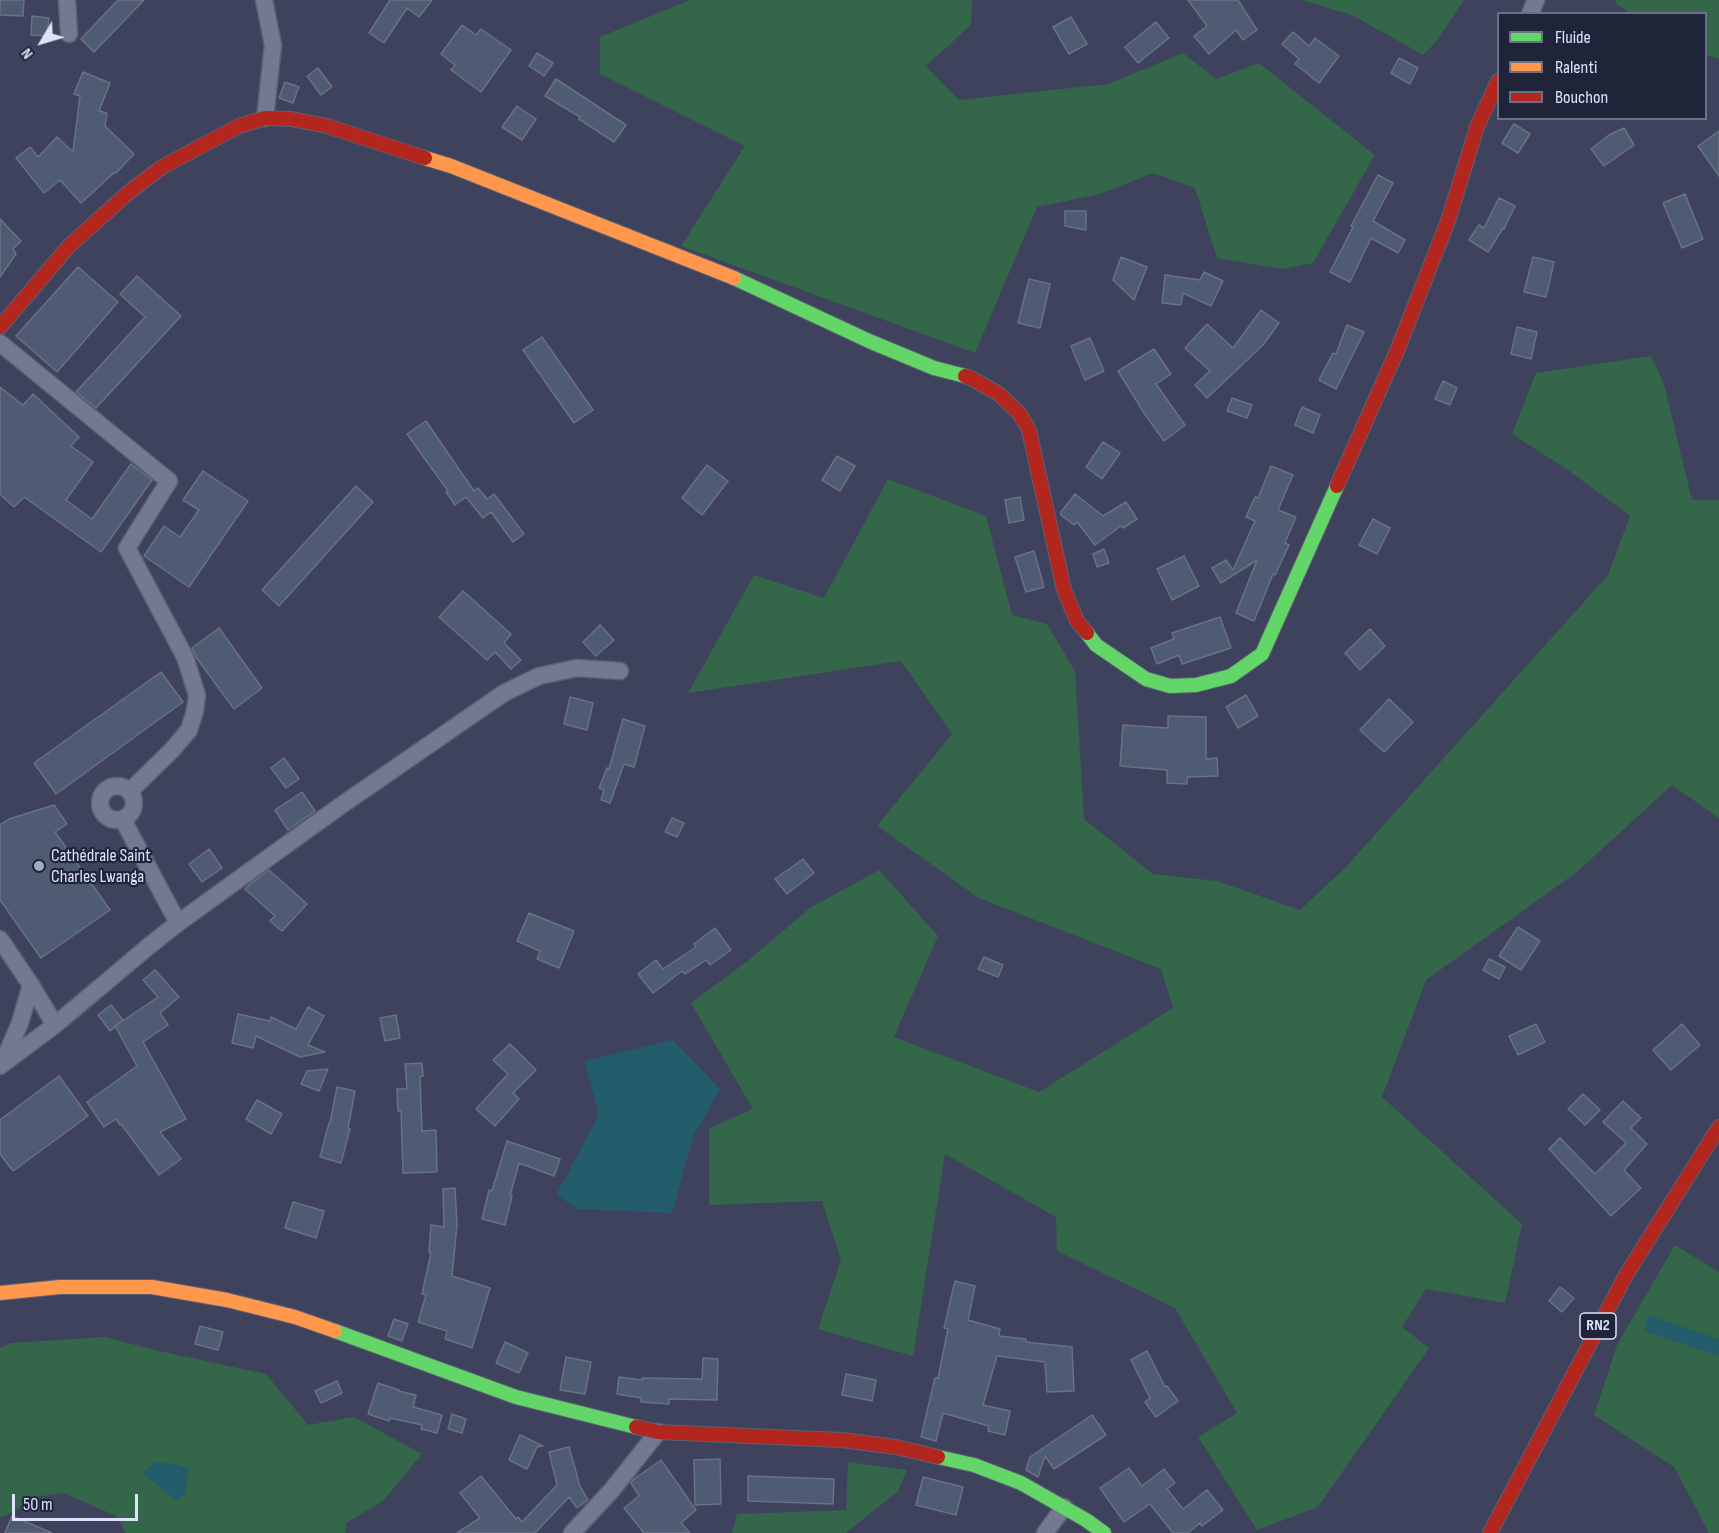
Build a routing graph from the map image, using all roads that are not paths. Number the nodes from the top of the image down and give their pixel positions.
1 (68, 0) edge
2 (264, 0) edge
3 (69, 34) dead end
4 (1497, 83) edge
5 (266, 118) junction
6 (0, 327) edge
7 (0, 343) edge
8 (620, 671) dead end
9 (130, 792) junction
10 (123, 820) junction
11 (178, 923) junction
12 (0, 939) edge
13 (31, 985) junction
14 (55, 1025) junction
15 (1, 1065) edge
16 (1719, 1127) edge
17 (0, 1293) edge
18 (658, 1432) junction
19 (1064, 1507) junction
20 (572, 1533) edge
21 (1046, 1533) edge
22 (1104, 1533) edge
23 (1490, 1533) edge

1 - 3 street
2 - 5 street
4 - 5 main road
5 - 6 main road
7 - 9 street
8 - 11 street
9 - 10 street
9 - 10 street
10 - 11 street
11 - 14 street
12 - 13 street
13 - 14 street
13 - 15 street
14 - 15 street
16 - 23 main road, RN2
17 - 18 main road
18 - 19 main road
18 - 20 street
19 - 21 street
19 - 22 main road

